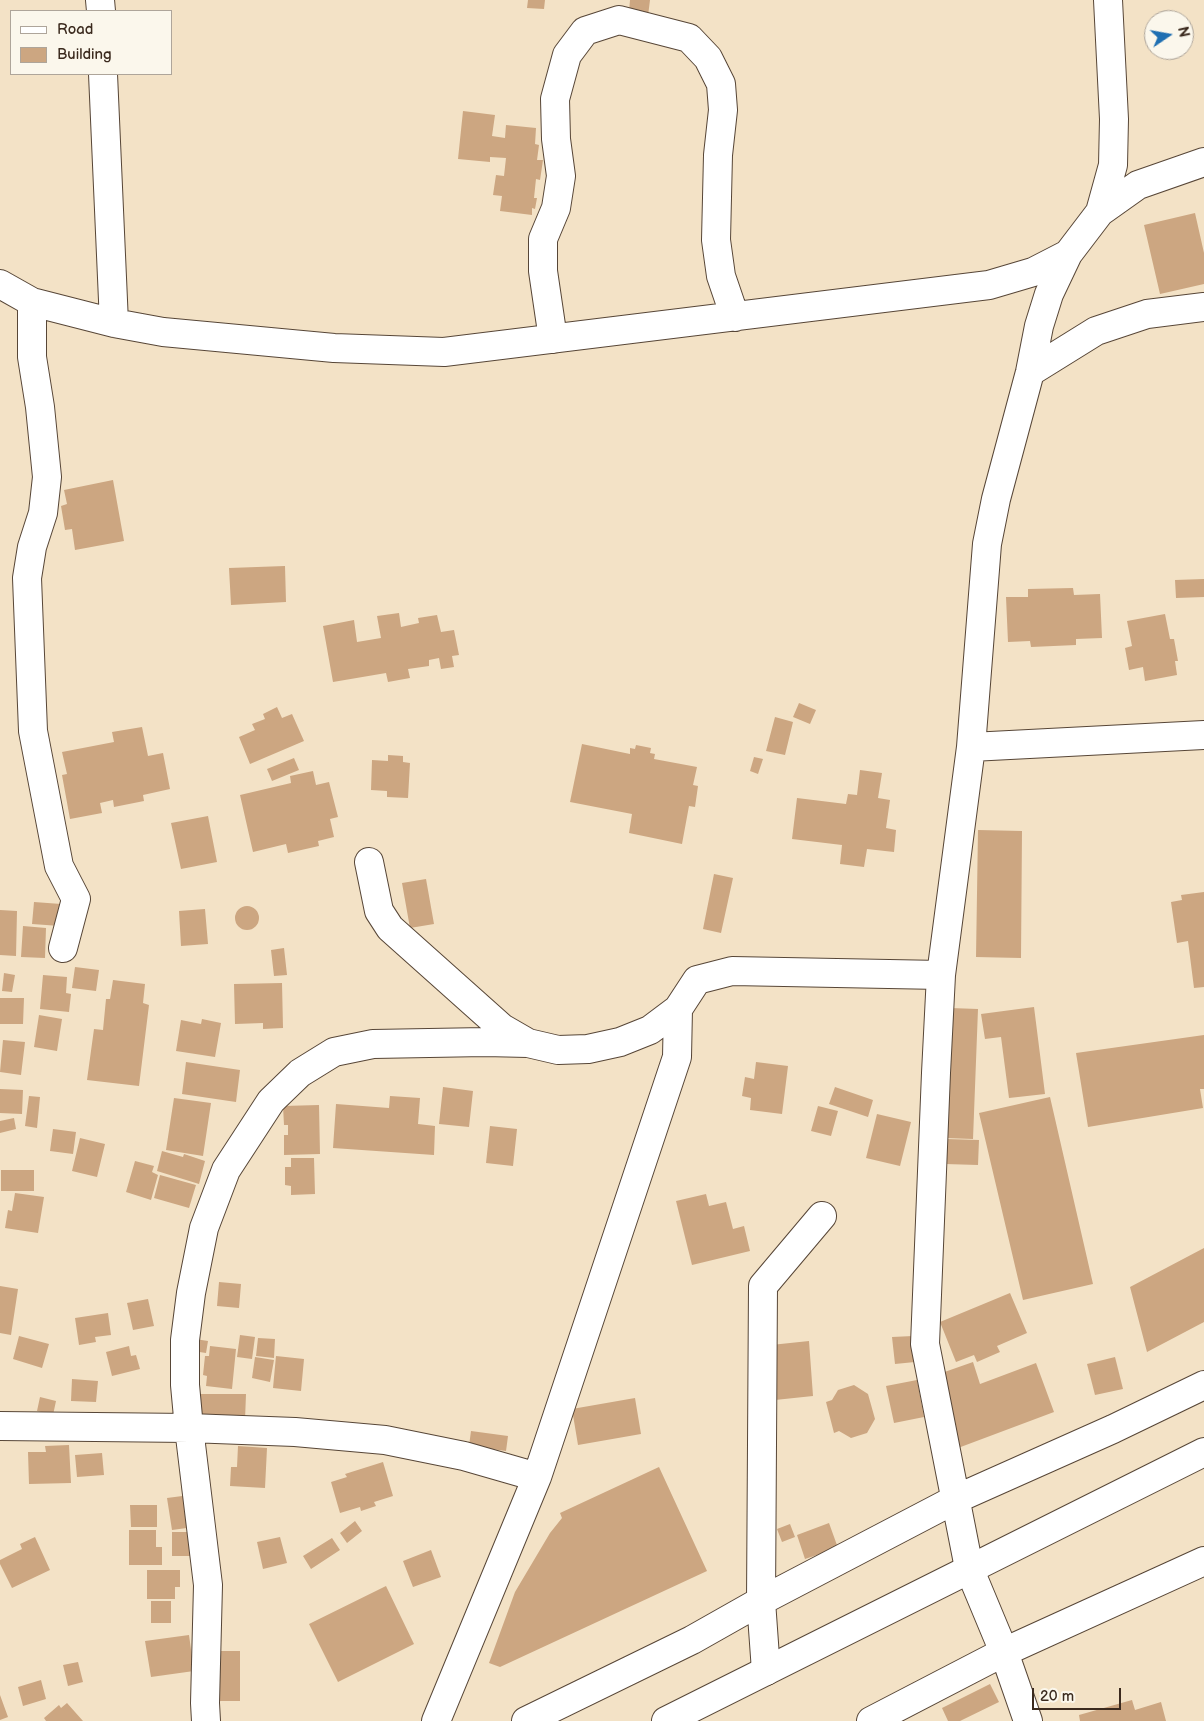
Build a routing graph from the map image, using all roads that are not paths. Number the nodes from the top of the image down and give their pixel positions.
1 (1108, 0) edge
2 (104, 75) edge
3 (1204, 162) edge
4 (1100, 212) junction
5 (1068, 254) junction
6 (0, 284) edge
7 (32, 302) junction
8 (1204, 307) edge
9 (734, 317) junction
10 (114, 323) junction
11 (553, 339) junction
12 (1030, 372) junction
13 (1204, 735) edge
14 (971, 747) junction
15 (369, 862) dead end
16 (63, 948) dead end
17 (941, 975) junction
18 (678, 1009) junction
19 (528, 1043) junction
20 (822, 1216) dead end
21 (1204, 1385) edge
22 (0, 1426) edge
23 (189, 1428) junction
24 (1204, 1452) edge
25 (537, 1477) junction
26 (956, 1499) junction
27 (1204, 1561) edge
28 (969, 1568) junction
29 (761, 1601) junction
30 (1004, 1652) junction
31 (766, 1671) junction
32 (206, 1721) edge
33 (436, 1721) edge
34 (526, 1721) edge
35 (666, 1721) edge
36 (871, 1721) edge
37 (1028, 1721) edge

1 - 4 main road
2 - 10 main road
3 - 4 main road
4 - 5 main road
5 - 9 main road
5 - 12 main road
6 - 7 main road
7 - 10 main road
7 - 16 main road
8 - 12 main road
9 - 11 main road
9 - 11 main road
10 - 11 main road
12 - 14 main road
13 - 14 main road
14 - 17 main road
15 - 19 main road
17 - 18 main road
17 - 26 main road
18 - 19 main road
18 - 25 main road
19 - 23 main road
20 - 29 main road
21 - 26 main road
22 - 23 main road
23 - 25 main road
23 - 32 main road
24 - 28 main road
25 - 33 main road
26 - 28 main road
26 - 29 main road
27 - 30 main road
28 - 30 main road
28 - 31 main road
29 - 31 main road
29 - 34 main road
30 - 36 main road
30 - 37 main road
31 - 35 main road

